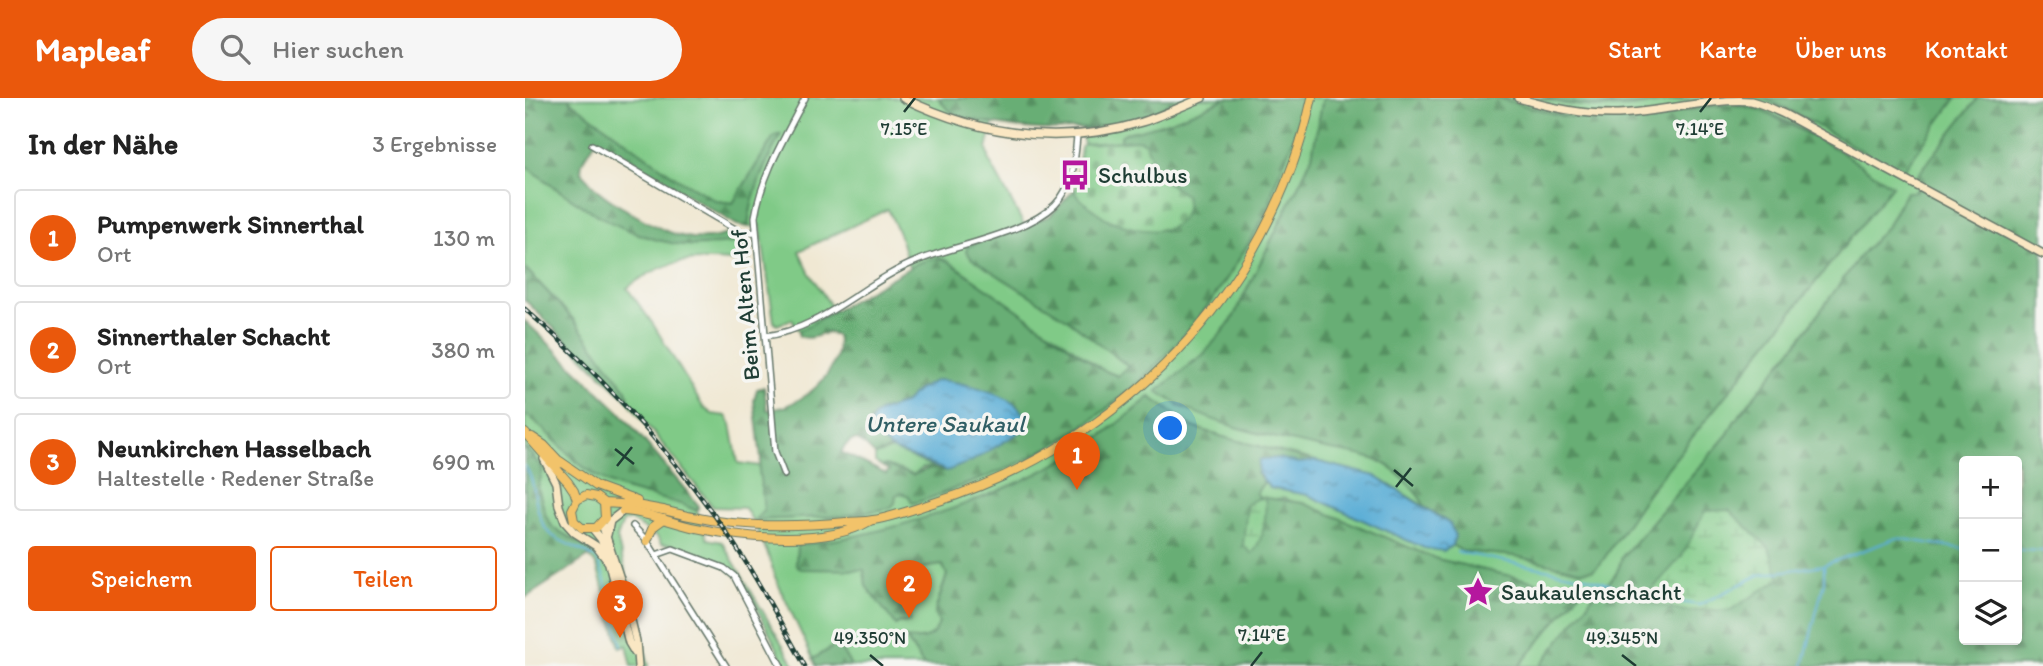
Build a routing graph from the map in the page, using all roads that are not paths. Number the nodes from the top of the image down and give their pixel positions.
1 (805, 98) edge
2 (902, 98) edge
3 (1202, 98) edge
4 (1313, 98) edge
5 (1518, 98) edge
6 (1077, 136) junction
7 (592, 145) dead end
8 (755, 232) junction
9 (2043, 254) edge
10 (765, 336) junction
11 (526, 434) edge
12 (535, 445) junction
13 (560, 461) junction
14 (784, 475) dead end
15 (586, 495) junction
16 (577, 500) junction
17 (604, 503) junction
18 (623, 511) junction
19 (648, 514) junction
20 (664, 515) junction
21 (604, 521) junction
22 (633, 526) dead end
23 (653, 527) junction
24 (593, 529) junction
25 (647, 541) junction
26 (613, 552) junction
27 (656, 555) junction
28 (610, 564) junction
29 (635, 653) junction
30 (638, 666) edge
31 (726, 666) edge
32 (781, 666) edge

1 - 8 street, Beim Alten Hof
2 - 6 main road
3 - 6 main road
4 - 20 main road
5 - 9 main road
6 - 10 street
7 - 8 street
8 - 10 street, Beim Alten Hof
10 - 14 street, Beim Alten Hof
11 - 12 main road
11 - 13 main road
12 - 16 main road
12 - 28 main road
13 - 15 main road
13 - 20 main road
15 - 16 main road
15 - 17 main road
16 - 24 main road
17 - 20 main road
17 - 21 main road
18 - 19 main road
18 - 21 main road
18 - 26 main road
19 - 20 main road
19 - 23 main road
20 - 23 main road
21 - 24 main road
21 - 26 main road
22 - 25 street
23 - 25 main road
24 - 28 main road
25 - 27 street
26 - 29 main road
27 - 31 street
27 - 32 street
28 - 29 main road
29 - 30 main road

